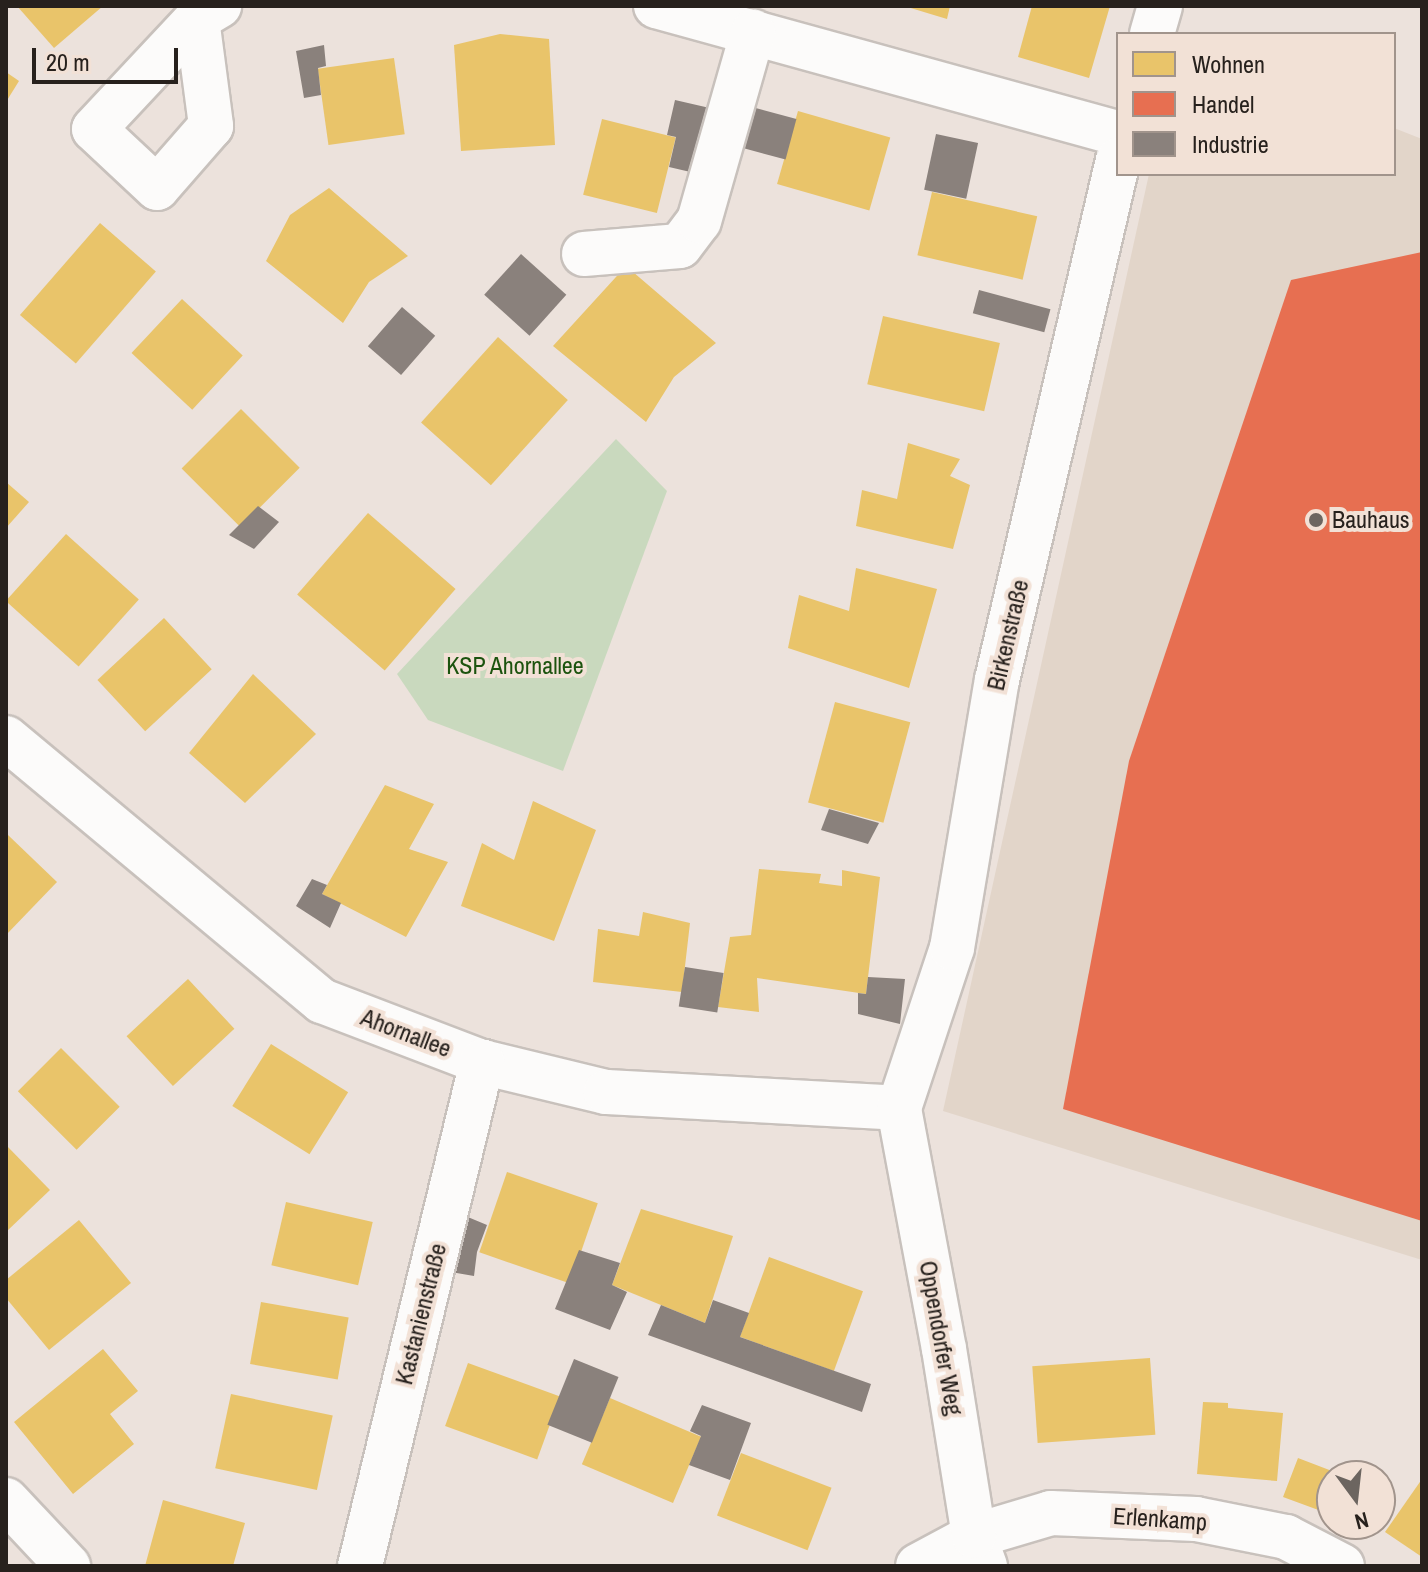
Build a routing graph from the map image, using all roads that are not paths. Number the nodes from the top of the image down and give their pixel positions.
1 (656, 6) edge
2 (1160, 6) edge
3 (753, 32) junction
4 (1153, 32) edge
5 (1116, 132) edge
6 (1116, 169) edge
7 (584, 254) dead end
8 (6, 738) edge
9 (482, 1062) junction
10 (899, 1108) junction
11 (6, 1500) edge
12 (979, 1551) edge
13 (68, 1566) edge
14 (360, 1566) edge
15 (918, 1566) edge
16 (1342, 1566) edge

1 - 3 street
2 - 4 street
3 - 5 street
3 - 7 street
6 - 10 street, Birkenstraße
8 - 9 street, Ahornallee
9 - 10 street, Ahornallee
9 - 14 street, Kastanienstraße
10 - 12 street, Oppendorfer Weg
11 - 13 street
12 - 15 street, Erlenkamp
12 - 16 street, Erlenkamp

